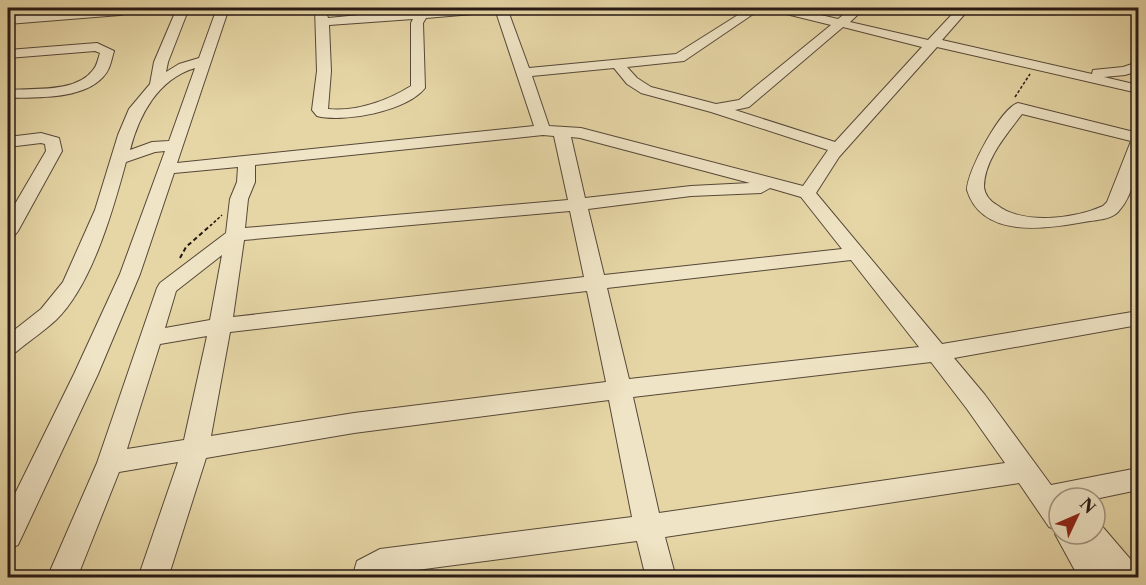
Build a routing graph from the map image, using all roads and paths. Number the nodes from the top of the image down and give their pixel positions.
1 (135, 8) edge
2 (183, 8) edge
3 (223, 8) edge
4 (501, 8) edge
5 (756, 8) edge
6 (778, 8) edge
7 (859, 8) edge
8 (964, 8) edge
9 (422, 14) junction
10 (322, 15) edge
11 (8, 20) edge
12 (842, 23) junction
13 (933, 43) junction
14 (8, 54) edge
15 (204, 62) junction
16 (1036, 64) junction
17 (618, 65) junction
18 (1138, 66) edge
19 (524, 73) junction
20 (1079, 75) junction
21 (157, 85) junction
22 (1138, 89) edge
23 (8, 94) edge
24 (1018, 108) junction
25 (716, 109) junction
26 (552, 130) junction
27 (1138, 138) edge
28 (8, 142) edge
29 (1138, 143) edge
30 (175, 146) junction
31 (838, 148) junction
32 (120, 159) junction
33 (247, 162) junction
34 (167, 169) junction
35 (783, 187) junction
36 (807, 193) junction
37 (239, 199) junction
38 (576, 205) junction
39 (8, 231) edge
40 (235, 235) junction
41 (854, 254) junction
42 (596, 283) junction
43 (167, 288) junction
44 (1138, 318) edge
45 (220, 327) junction
46 (150, 338) junction
47 (8, 346) edge
48 (936, 353) junction
49 (619, 389) junction
50 (195, 450) junction
51 (110, 463) junction
52 (1027, 471) junction
53 (1138, 479) edge
54 (1107, 488) edge
55 (1047, 492) edge
56 (649, 527) junction
57 (8, 536) edge
58 (1076, 546) edge
59 (1101, 546) edge
60 (62, 578) edge
61 (153, 578) edge
62 (367, 578) edge
63 (661, 578) edge
64 (1096, 578) edge
65 (1128, 578) edge

1 - 11 street
2 - 21 street
3 - 15 street
4 - 9 street
4 - 19 street
5 - 17 street
6 - 12 street
7 - 12 street
8 - 13 street
9 - 10 street
9 - 10 street
12 - 13 street
12 - 25 street
13 - 16 street
13 - 31 street
14 - 23 street
15 - 21 street
15 - 30 street
16 - 20 street
16 - 24 path
17 - 19 street
17 - 25 street
18 - 20 street
19 - 26 street
20 - 22 street
21 - 32 street
24 - 27 street
24 - 29 street
25 - 31 street
26 - 33 street
26 - 35 street
26 - 38 street
28 - 39 street
30 - 32 street
30 - 34 street
31 - 36 street
32 - 47 street
33 - 34 street
33 - 37 street
34 - 57 street
35 - 36 street
35 - 38 street
36 - 41 street
37 - 40 street
37 - 43 path
38 - 40 street
38 - 42 street
40 - 43 street
40 - 45 street
41 - 42 street
41 - 48 street
42 - 45 street
42 - 49 street
43 - 46 street
44 - 48 street
45 - 46 street
45 - 50 street
46 - 51 street
48 - 49 street
48 - 52 street
49 - 50 street
49 - 56 street
50 - 51 street
50 - 61 street
51 - 60 street
52 - 55 street
52 - 56 street
53 - 54 street
56 - 62 street
56 - 63 street
58 - 64 street
59 - 65 street

